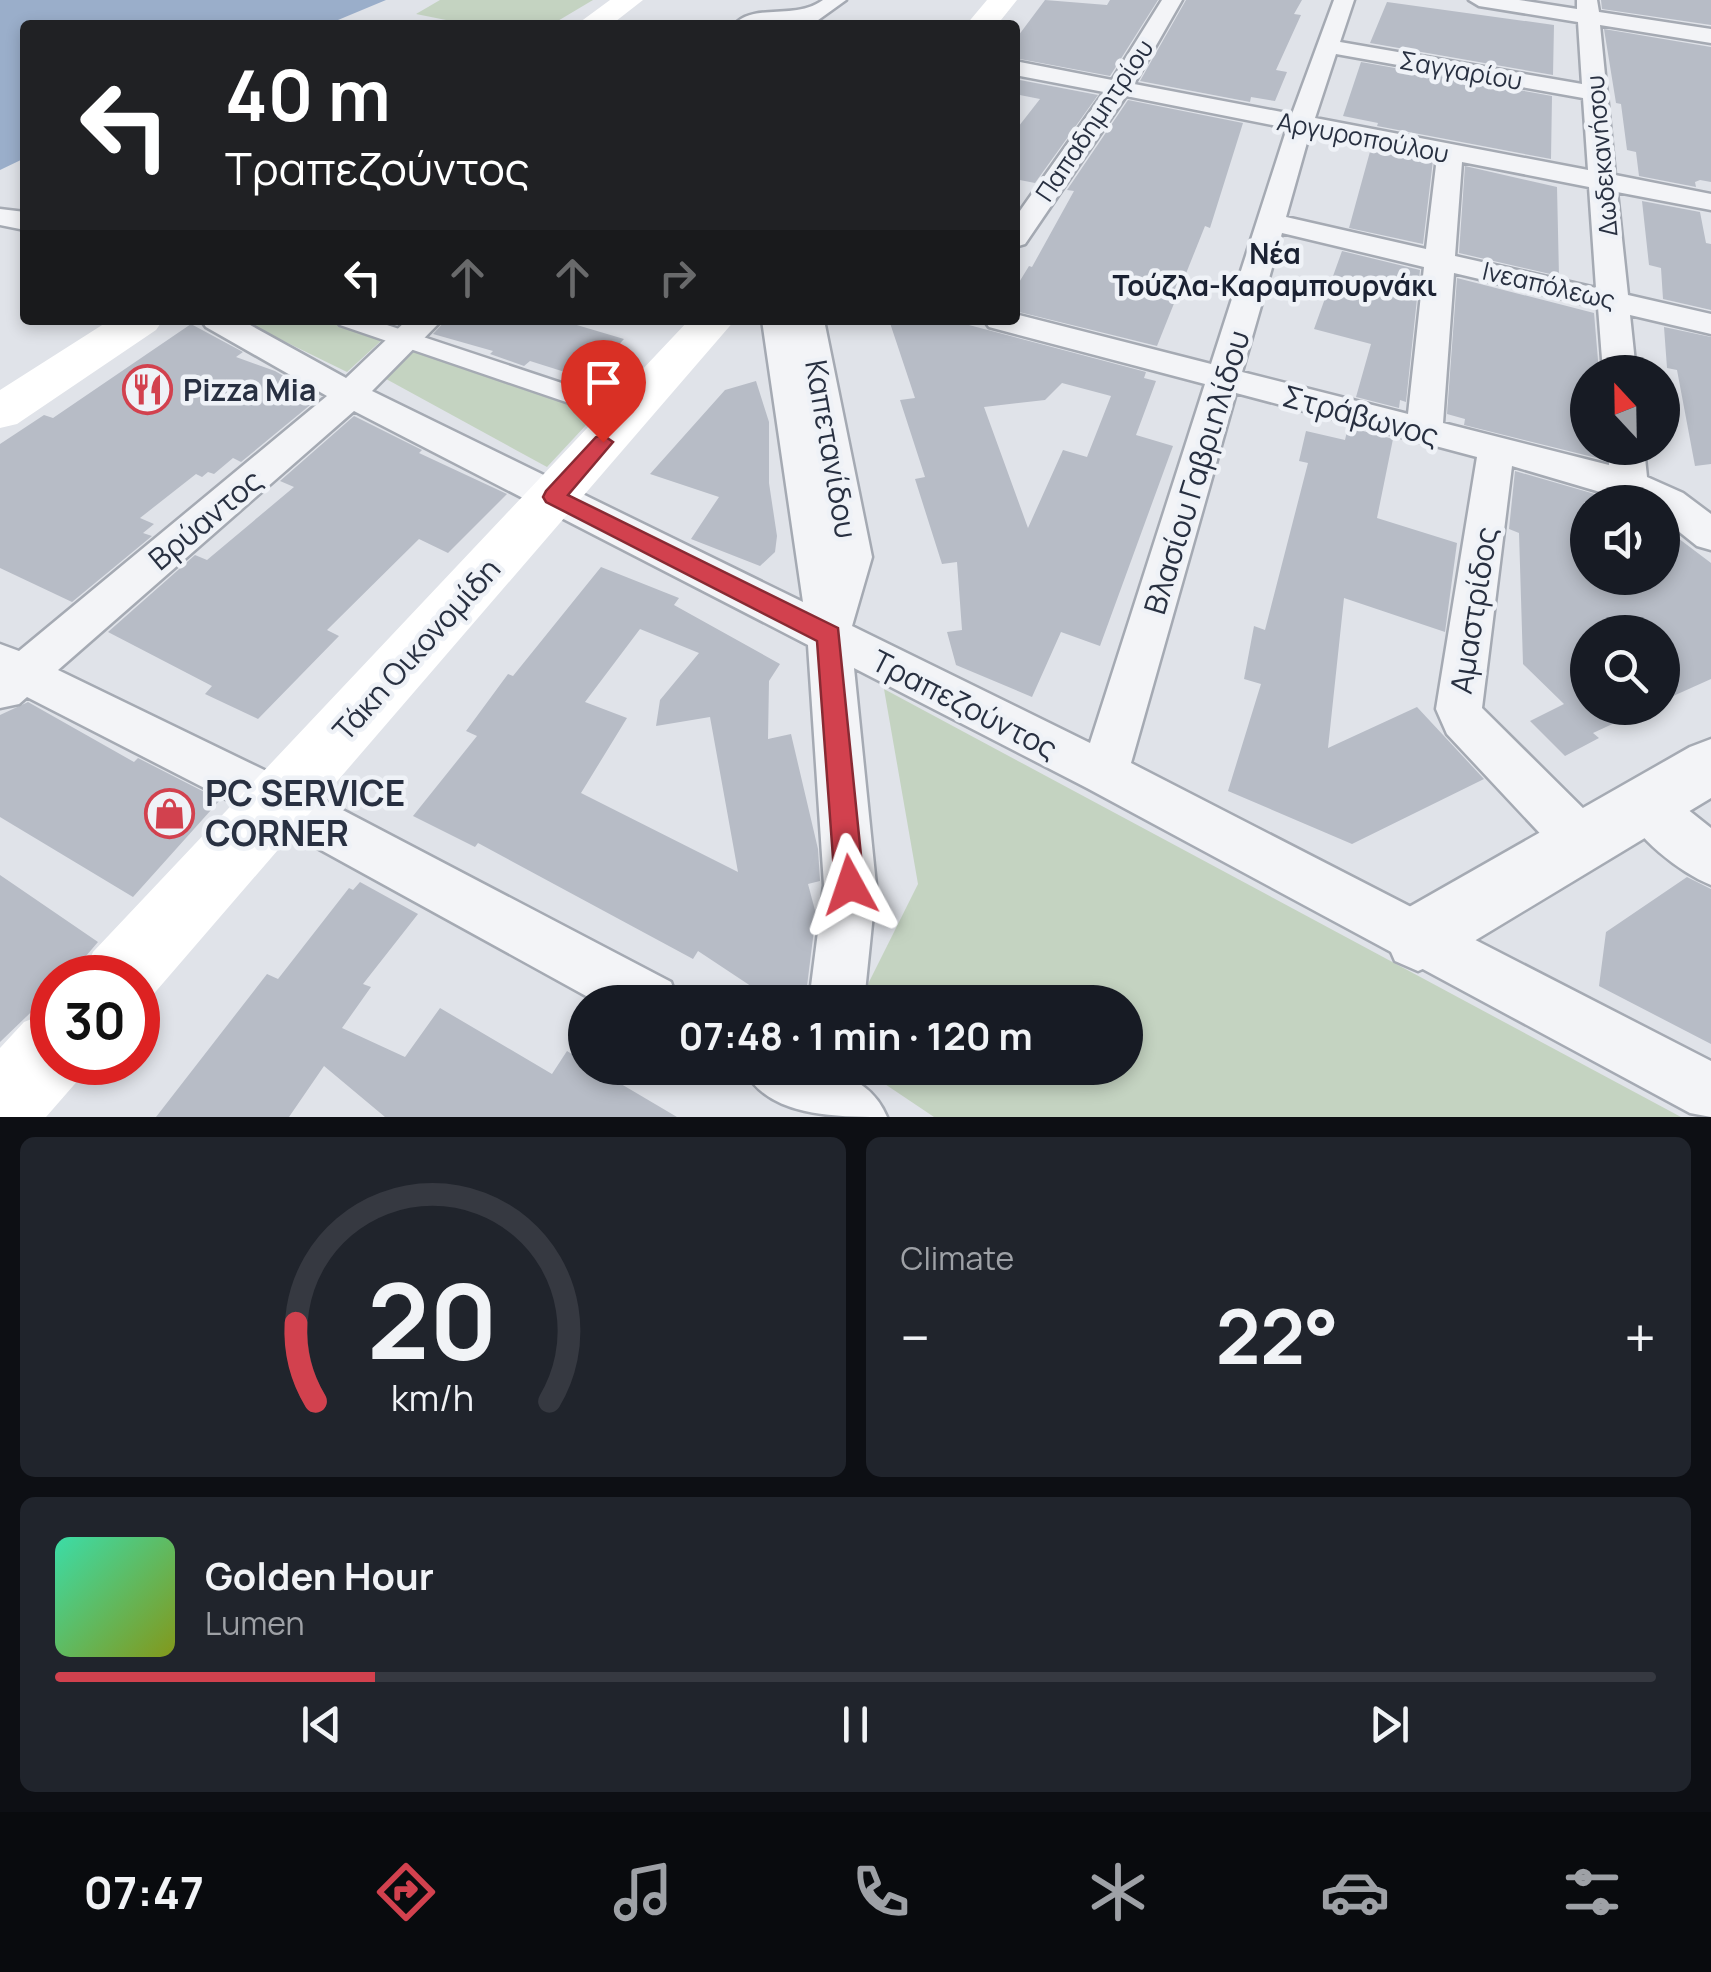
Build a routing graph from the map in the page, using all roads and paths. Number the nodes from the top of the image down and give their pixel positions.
1 (629, 0) edge
2 (836, 0) edge
3 (1004, 0) edge
4 (1172, 0) edge
5 (1344, 0) edge
6 (1479, 0) edge
7 (1588, 9) edge
8 (747, 16) edge
9 (599, 20) edge
10 (985, 20) edge
11 (1711, 36) edge
12 (1328, 46) junction
13 (1020, 69) edge
14 (1118, 90) junction
15 (1595, 93) junction
16 (1300, 125) junction
17 (1450, 153) junction
18 (1603, 181) junction
19 (1711, 202) edge
20 (1270, 222) junction
21 (1020, 231) edge
22 (1440, 260) junction
23 (1613, 300) junction
24 (1711, 324) edge
25 (133, 325) edge
26 (226, 325) edge
27 (382, 325) edge
28 (709, 325) edge
29 (779, 325) edge
30 (809, 325) edge
31 (1019, 325) edge
32 (415, 330) edge
33 (1618, 355) edge
34 (1224, 379) junction
35 (352, 395) junction
36 (0, 412) edge
37 (628, 414) junction
38 (1424, 432) junction
39 (1496, 450) junction
40 (1627, 465) edge
41 (1629, 484) junction
42 (554, 497) junction
43 (1711, 534) edge
44 (829, 635) junction
45 (7, 676) edge
46 (1711, 766) edge
47 (1104, 774) junction
48 (278, 801) junction
49 (1644, 805) junction
50 (1582, 842) junction
51 (1711, 860) edge
52 (1418, 938) junction
53 (139, 955) edge
54 (620, 985) edge
55 (838, 985) edge
56 (30, 1075) edge
57 (1711, 1092) edge
58 (0, 1108) edge

1 - 9 main road
2 - 8 street
3 - 10 main road
4 - 14 street, Παπαδημητρίου
5 - 12 street, Βλασίου Γαβριηλίδου
6 - 7 street
7 - 11 street
7 - 15 street, Δωδεκανήσου
12 - 15 street, Σαγγαρίου
12 - 16 street, Βλασίου Γαβριηλίδου
13 - 14 street, Αργυροπούλου
14 - 16 street, Αργυροπούλου
14 - 21 street, Παπαδημητρίου
15 - 18 street, Δωδεκανήσου
16 - 17 street, Αργυροπούλου
16 - 20 street, Βλασίου Γαβριηλίδου
17 - 18 street, Αργυροπούλου
17 - 22 street
18 - 19 street, Αργυροπούλου
18 - 23 street, Δωδεκανήσου
20 - 22 street, Ινεαπόλεως
20 - 34 street, Βλασίου Γαβριηλίδου
22 - 23 street, Ινεαπόλεως
22 - 38 street
23 - 24 street, Ινεαπόλεως
23 - 33 street, Δωδεκανήσου
25 - 36 main road
26 - 35 street, Τραπεζούντος
27 - 32 street
28 - 37 main road, Τάκη Οικονομίδη
29 - 44 street, Καπετανίδου
30 - 44 street, Καπετανίδου
31 - 34 street, Στράβωνος
32 - 35 street, Βρύαντος
32 - 37 street
34 - 38 street, Στράβωνος
34 - 47 street, Βλασίου Γαβριηλίδου
35 - 42 street, Τραπεζούντος
35 - 45 street, Βρύαντος
37 - 42 main road, Τάκη Οικονομίδη
38 - 39 street, Στράβωνος
39 - 41 street, Στράβωνος
39 - 50 street, Αμαστρίδος
40 - 41 street
41 - 43 street, Στράβωνος
42 - 44 street, Τραπεζούντος
42 - 48 main road, Τάκη Οικονομίδη
44 - 47 street, Τραπεζούντος
44 - 55 street, Καπετανίδου
45 - 48 street
46 - 49 street
47 - 52 street, Τραπεζούντος
48 - 53 main road, Τάκη Οικονομίδη
48 - 54 street
49 - 50 street
49 - 51 street
50 - 52 street
52 - 57 street, Τραπεζούντος
56 - 58 main road

